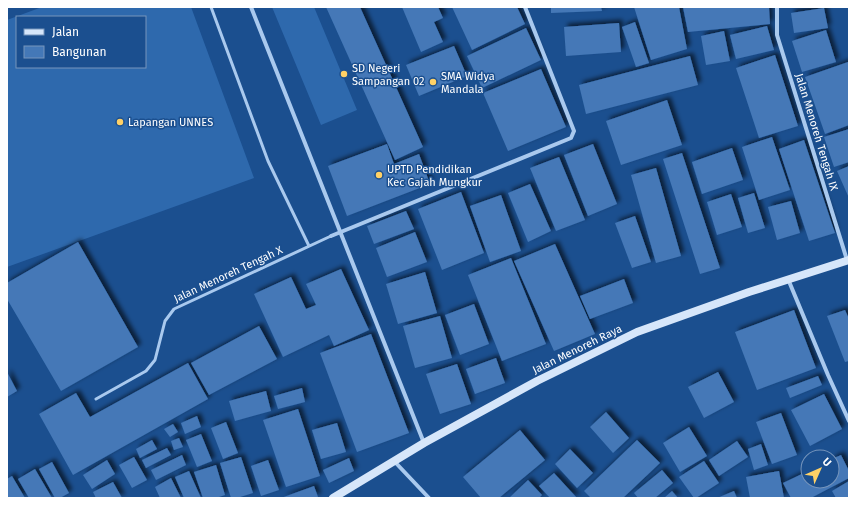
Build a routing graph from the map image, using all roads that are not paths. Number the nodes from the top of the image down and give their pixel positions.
1 (211, 7) edge
2 (251, 7) edge
3 (525, 7) edge
4 (777, 7) edge
5 (340, 232) junction
6 (331, 236) joint
7 (309, 246) junction
8 (848, 260) edge
9 (788, 279) junction
10 (96, 399) dead end
11 (849, 422) edge
12 (424, 443) junction
13 (394, 461) junction
14 (333, 498) edge
15 (429, 498) edge

1 - 7 lane
2 - 5 street
3 - 5 street, Jalan Menoreh Tengah X
4 - 8 street, Jalan Menoreh Tengah IX
5 - 6 street, Jalan Menoreh Tengah X
5 - 12 street
6 - 7 lane, Jalan Menoreh Tengah X
7 - 10 lane, Jalan Menoreh Tengah X
8 - 9 main road, Jalan Menoreh Raya
9 - 11 street
9 - 12 main road, Jalan Menoreh Raya
12 - 13 main road, Jalan Menoreh Raya
13 - 14 main road, Jalan Menoreh Raya
13 - 15 street

